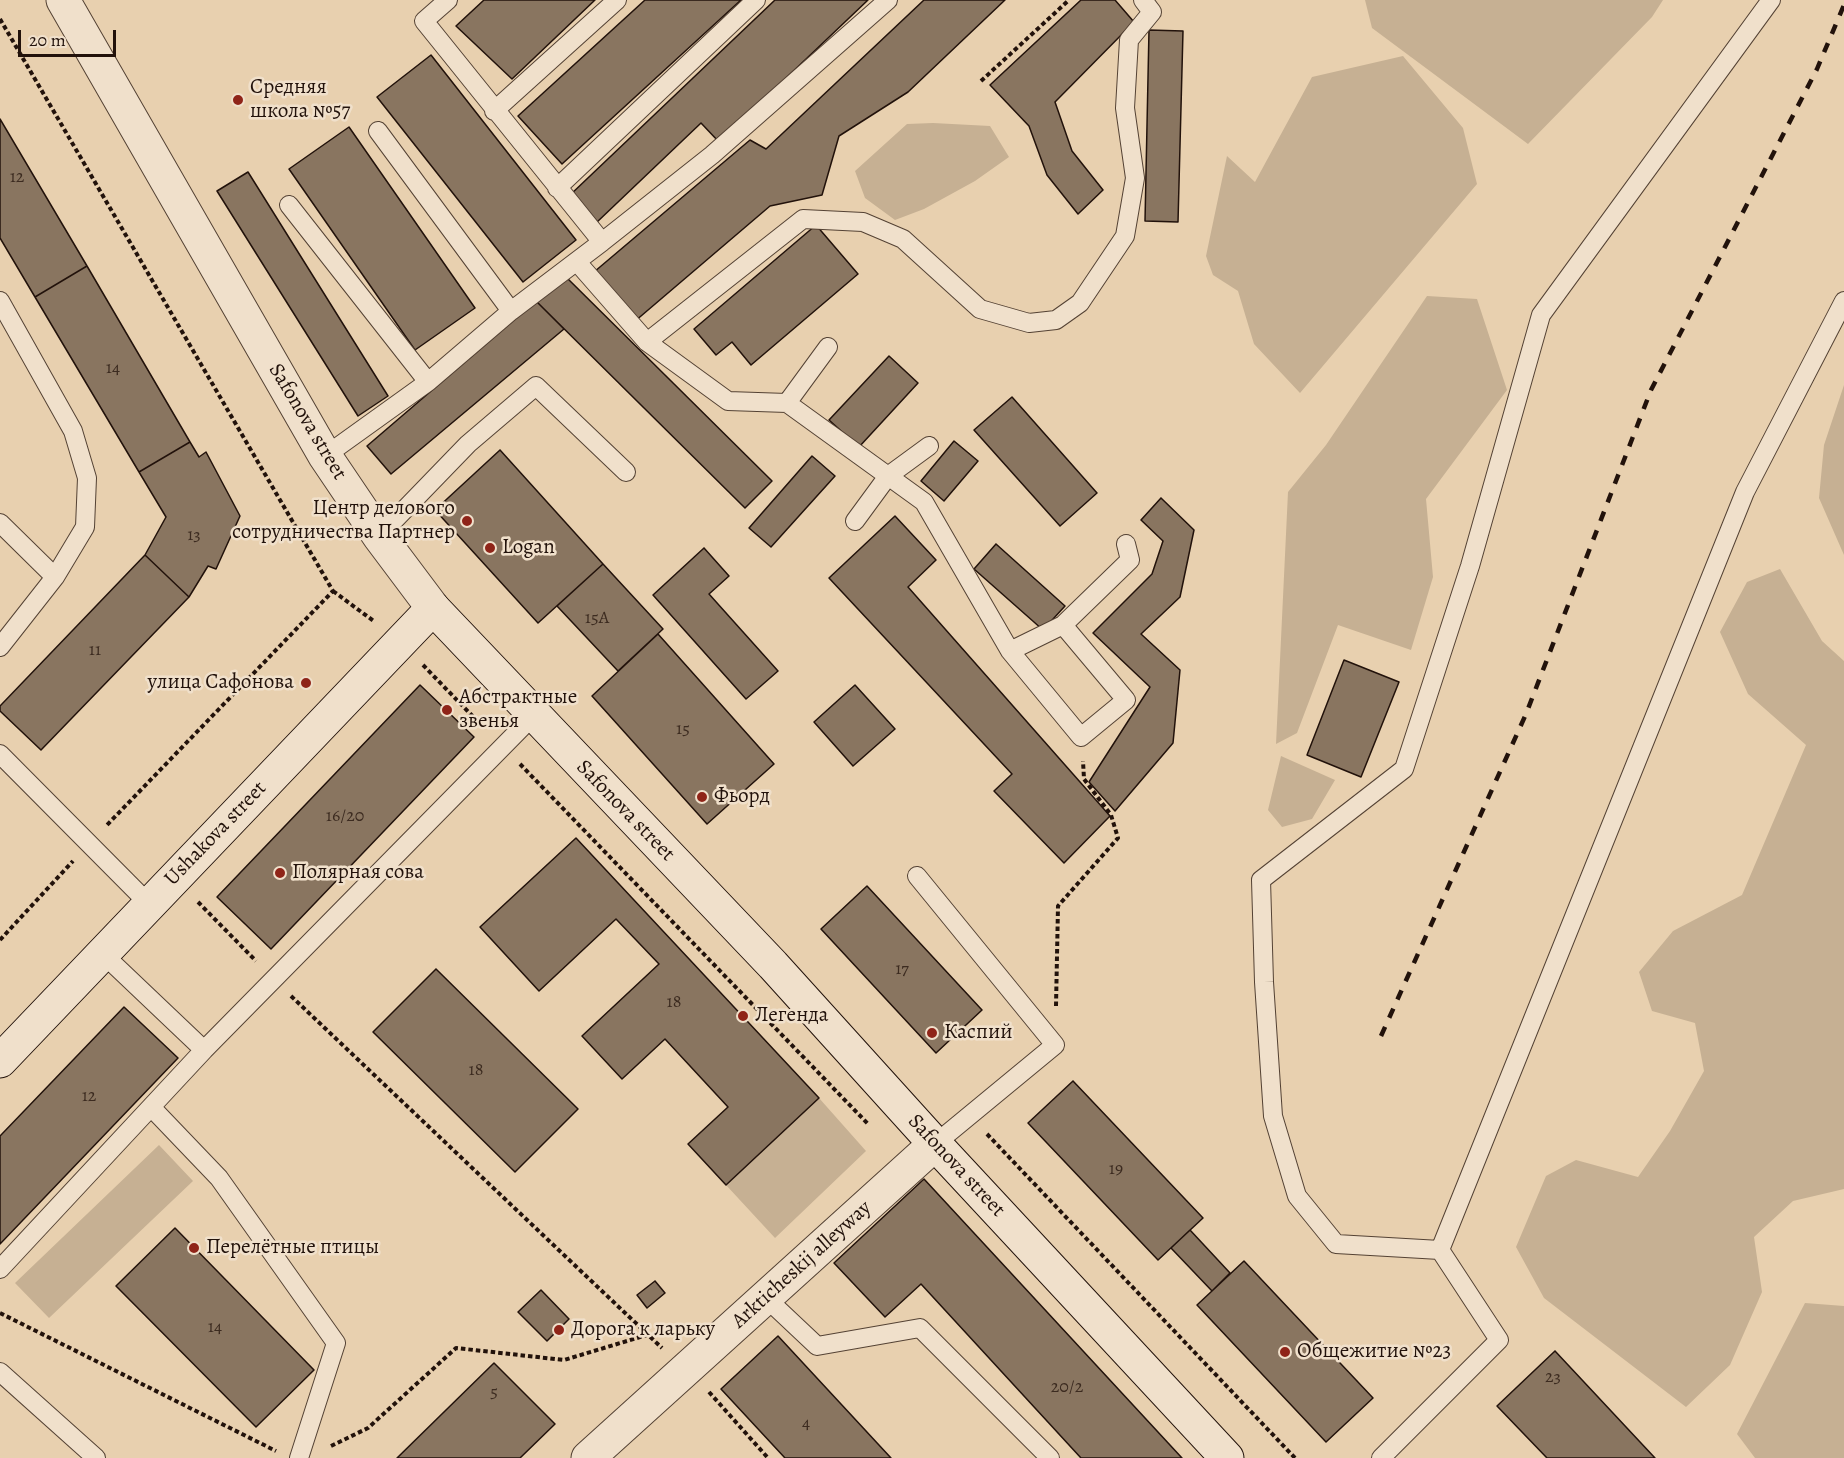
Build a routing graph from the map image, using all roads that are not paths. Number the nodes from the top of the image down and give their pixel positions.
1 (63, 0) edge
2 (448, 0) edge
3 (617, 0) edge
4 (756, 0) edge
5 (888, 0) edge
6 (1143, 0) edge
7 (1771, 0) edge
8 (495, 111) junction
9 (378, 131) dead end
10 (557, 188) junction
11 (288, 205) dead end
12 (602, 242) junction
13 (577, 262) junction
14 (0, 301) edge
15 (1844, 301) edge
16 (512, 311) junction
17 (647, 342) junction
18 (828, 347) dead end
19 (428, 382) junction
20 (787, 403) junction
21 (929, 446) dead end
22 (325, 456) junction
23 (626, 472) dead end
24 (888, 476) junction
25 (855, 521) dead end
26 (0, 523) edge
27 (379, 536) junction
28 (1126, 544) dead end
29 (55, 577) junction
30 (433, 608) junction
31 (1063, 625) junction
32 (0, 647) edge
33 (1010, 651) junction
34 (533, 716) junction
35 (0, 754) edge
36 (917, 876) dead end
37 (149, 904) junction
38 (103, 954) junction
39 (204, 1050) junction
40 (0, 1061) edge
41 (152, 1108) junction
42 (934, 1144) junction
43 (1440, 1250) junction
44 (0, 1269) edge
45 (765, 1297) junction
46 (0, 1372) edge
47 (96, 1458) edge
48 (299, 1458) edge
49 (590, 1458) edge
50 (1050, 1458) edge
51 (1227, 1458) edge
52 (1381, 1458) edge

1 - 22 street, Safonova street
2 - 8 lane
3 - 8 lane
4 - 10 lane
5 - 12 lane
6 - 17 lane
7 - 43 lane
8 - 10 lane
9 - 16 lane
10 - 12 lane
11 - 19 lane
12 - 13 lane
13 - 16 lane
13 - 17 lane
14 - 29 lane
15 - 43 lane
16 - 19 lane
17 - 20 lane
18 - 20 lane
19 - 22 lane
20 - 24 lane
21 - 24 lane
22 - 27 street, Safonova street
23 - 27 lane
24 - 25 lane
24 - 33 lane
26 - 29 lane
27 - 30 street, Safonova street
28 - 31 lane
29 - 32 lane
30 - 34 street, Safonova street
30 - 37 street, Ushakova street
31 - 33 lane
31 - 33 lane
34 - 39 lane
34 - 42 street, Safonova street
35 - 37 lane
36 - 42 lane
37 - 38 street, Ushakova street
38 - 39 lane
38 - 40 street, Ushakova street
39 - 41 lane
41 - 44 lane
41 - 48 lane
42 - 45 street, Arkticheskij alleyway
42 - 51 street, Safonova street
43 - 52 lane
45 - 49 street, Arkticheskij alleyway
45 - 50 lane
46 - 47 lane

